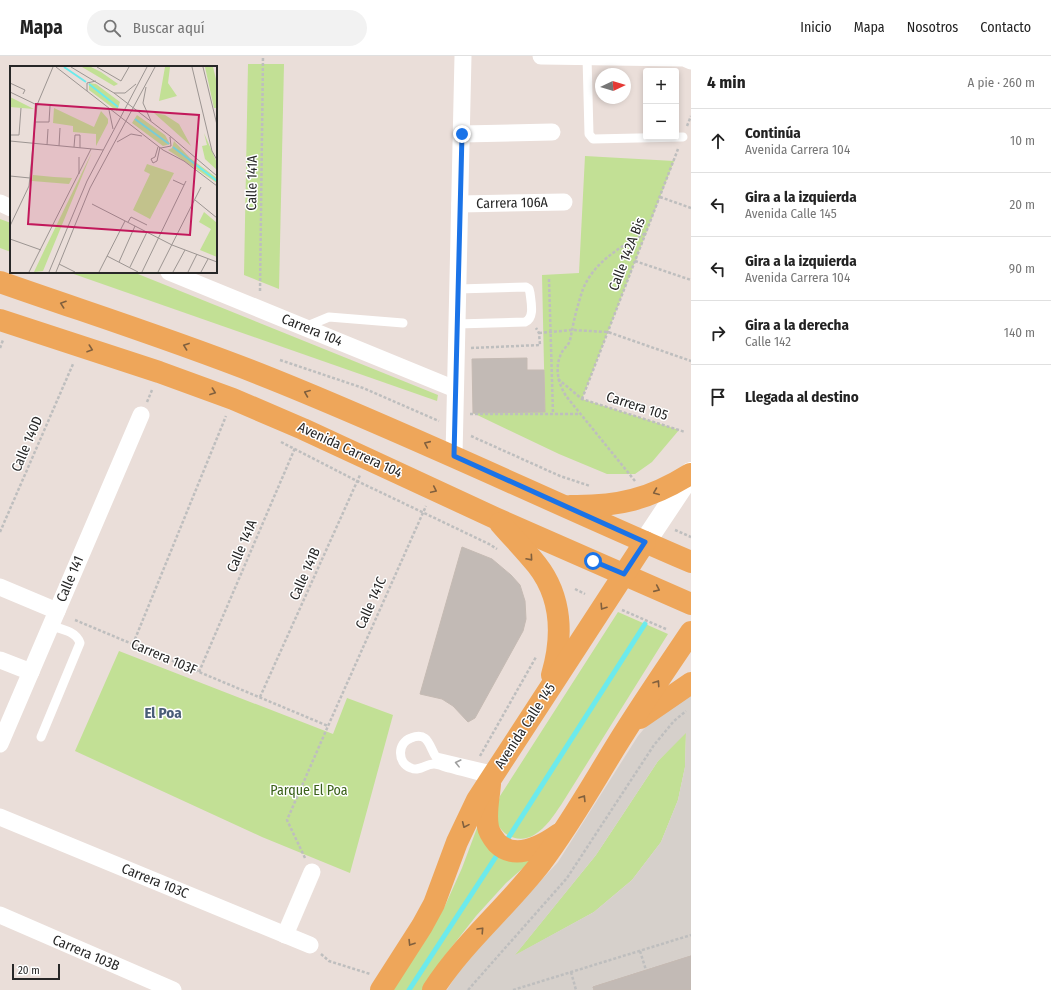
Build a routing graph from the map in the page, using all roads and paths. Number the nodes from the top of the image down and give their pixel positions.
1 (263, 56) edge
2 (463, 56) edge
3 (541, 56) edge
4 (587, 57) edge
5 (687, 58) edge
6 (691, 116) edge
7 (552, 132) dead end
8 (462, 134) junction
9 (682, 137) junction
10 (660, 197) junction
11 (564, 202) dead end
12 (0, 203) edge
13 (460, 204) junction
14 (10, 208) edge
15 (691, 208) edge
16 (646, 233) junction
17 (635, 261) junction
18 (171, 273) edge
19 (549, 279) dead end
20 (691, 280) edge
21 (0, 282) edge
22 (458, 289) junction
23 (260, 309) junction
24 (403, 323) dead end
25 (457, 324) junction
26 (305, 327) junction
27 (572, 330) junction
28 (550, 332) junction
29 (608, 332) junction
30 (1, 333) edge
31 (0, 348) edge
32 (467, 348) dead end
33 (691, 361) edge
34 (80, 366) dead end
35 (558, 379) junction
36 (455, 389) junction
37 (152, 390) dead end
38 (159, 392) dead end
39 (582, 399) junction
40 (228, 412) junction
41 (468, 414) dead end
42 (553, 414) junction
43 (580, 414) junction
44 (141, 415) dead end
45 (303, 429) junction
46 (685, 432) dead end
47 (278, 440) dead end
48 (295, 449) junction
49 (454, 456) junction
50 (367, 458) junction
51 (691, 474) edge
52 (357, 481) junction
53 (636, 482) dead end
54 (434, 490) junction
55 (564, 506) junction
56 (423, 512) junction
57 (495, 518) junction
58 (673, 529) dead end
59 (0, 532) edge
60 (691, 537) edge
61 (645, 542) junction
62 (499, 550) dead end
63 (691, 562) edge
64 (624, 574) junction
65 (0, 588) edge
66 (575, 589) dead end
67 (585, 594) dead end
68 (691, 604) edge
69 (615, 607) dead end
70 (54, 618) junction
71 (666, 629) dead end
72 (691, 632) edge
73 (133, 644) junction
74 (537, 653) dead end
75 (0, 660) edge
76 (31, 672) junction
77 (199, 672) junction
78 (691, 683) edge
79 (547, 691) junction
80 (260, 697) junction
81 (691, 707) edge
82 (328, 726) junction
83 (628, 727) junction
84 (41, 737) dead end
85 (0, 744) edge
86 (487, 772) junction
87 (0, 817) edge
88 (563, 832) junction
89 (312, 872) joint
90 (0, 915) edge
91 (285, 935) junction
92 (691, 935) edge
93 (310, 945) joint
94 (640, 951) junction
95 (646, 970) dead end
96 (570, 972) junction
97 (374, 982) edge
98 (173, 990) edge
99 (433, 990) edge
100 (468, 990) edge
101 (513, 990) edge
102 (576, 990) edge

1 - 23 path, Calle 141A
2 - 8 street
3 - 4 street
4 - 5 street
4 - 9 lane
6 - 9 path, Calle 142A Bis
7 - 8 street
8 - 13 street
9 - 10 path, Calle 142A Bis
10 - 15 path
10 - 16 path, Calle 142A Bis
11 - 13 street, Carrera 106A
12 - 14 street
13 - 22 street
16 - 17 path, Calle 142A Bis
16 - 27 path
17 - 20 path
17 - 29 path, Calle 142A Bis
18 - 23 street, Carrera 104
19 - 28 path
49 -> 21 main road
22 - 25 street
22 - 25 lane
23 - 26 street, Carrera 104
24 - 26 lane
25 - 36 street
26 - 36 street, Carrera 104
27 - 28 path
27 - 29 path
27 - 35 path
28 - 32 path
28 - 42 path
29 - 33 path
29 - 39 path, Calle 142A Bis
30 - 31 path
30 -> 40 main road, Avenida Carrera 104
34 - 59 path, Calle 140D
35 - 39 path
35 - 43 path
36 - 49 street
37 - 38 path
39 - 46 path, Carrera 105
40 - 45 main road, Avenida Carrera 104
40 - 73 path
41 - 42 path
42 - 43 path
43 - 53 path
44 - 70 street, Calle 141
45 - 48 path, Calle 141A
45 - 50 main road, Avenida Carrera 104
47 - 48 path
48 - 52 path
48 - 77 path, Calle 141A
49 - 55 main road
50 - 52 path, Calle 141B
50 - 54 main road, Avenida Carrera 104
51 -> 55 main road
51 - 61 main road, Avenida Calle 145
52 - 56 path
52 - 80 path, Calle 141B
54 - 56 path, Calle 141C
54 -> 57 main road, Avenida Carrera 104
55 - 61 main road
56 - 62 path
56 - 82 path, Calle 141C
57 - 64 main road, Avenida Carrera 104
57 -> 79 main road
58 - 60 path
61 - 63 main road
61 - 64 main road, Avenida Calle 145
64 -> 68 main road, Avenida Carrera 104
64 -> 79 main road, Avenida Calle 145
65 - 70 street
66 - 67 path
69 - 71 path
70 - 73 path, Carrera 103F
70 - 76 street, Calle 141
70 - 84 lane
83 -> 72 main road
73 - 77 path, Carrera 103F
74 - 86 path
75 - 76 street
76 - 85 street, Calle 141
77 - 80 path, Carrera 103F
78 - 83 main road
79 - 86 main road, Avenida Calle 145
80 - 82 path, Carrera 103F
81 - 100 path
82 - 89 path, Calle 141C
88 -> 83 main road
86 -> 86 lane
86 - 88 main road
86 -> 97 main road, Avenida Calle 145
87 - 91 street, Carrera 103C
99 -> 88 main road
89 - 91 street
90 - 98 street, Carrera 103B
91 - 93 street, Carrera 103C
92 - 94 path
93 - 97 path
94 - 95 path
94 - 96 path
96 - 101 path
96 - 102 path

